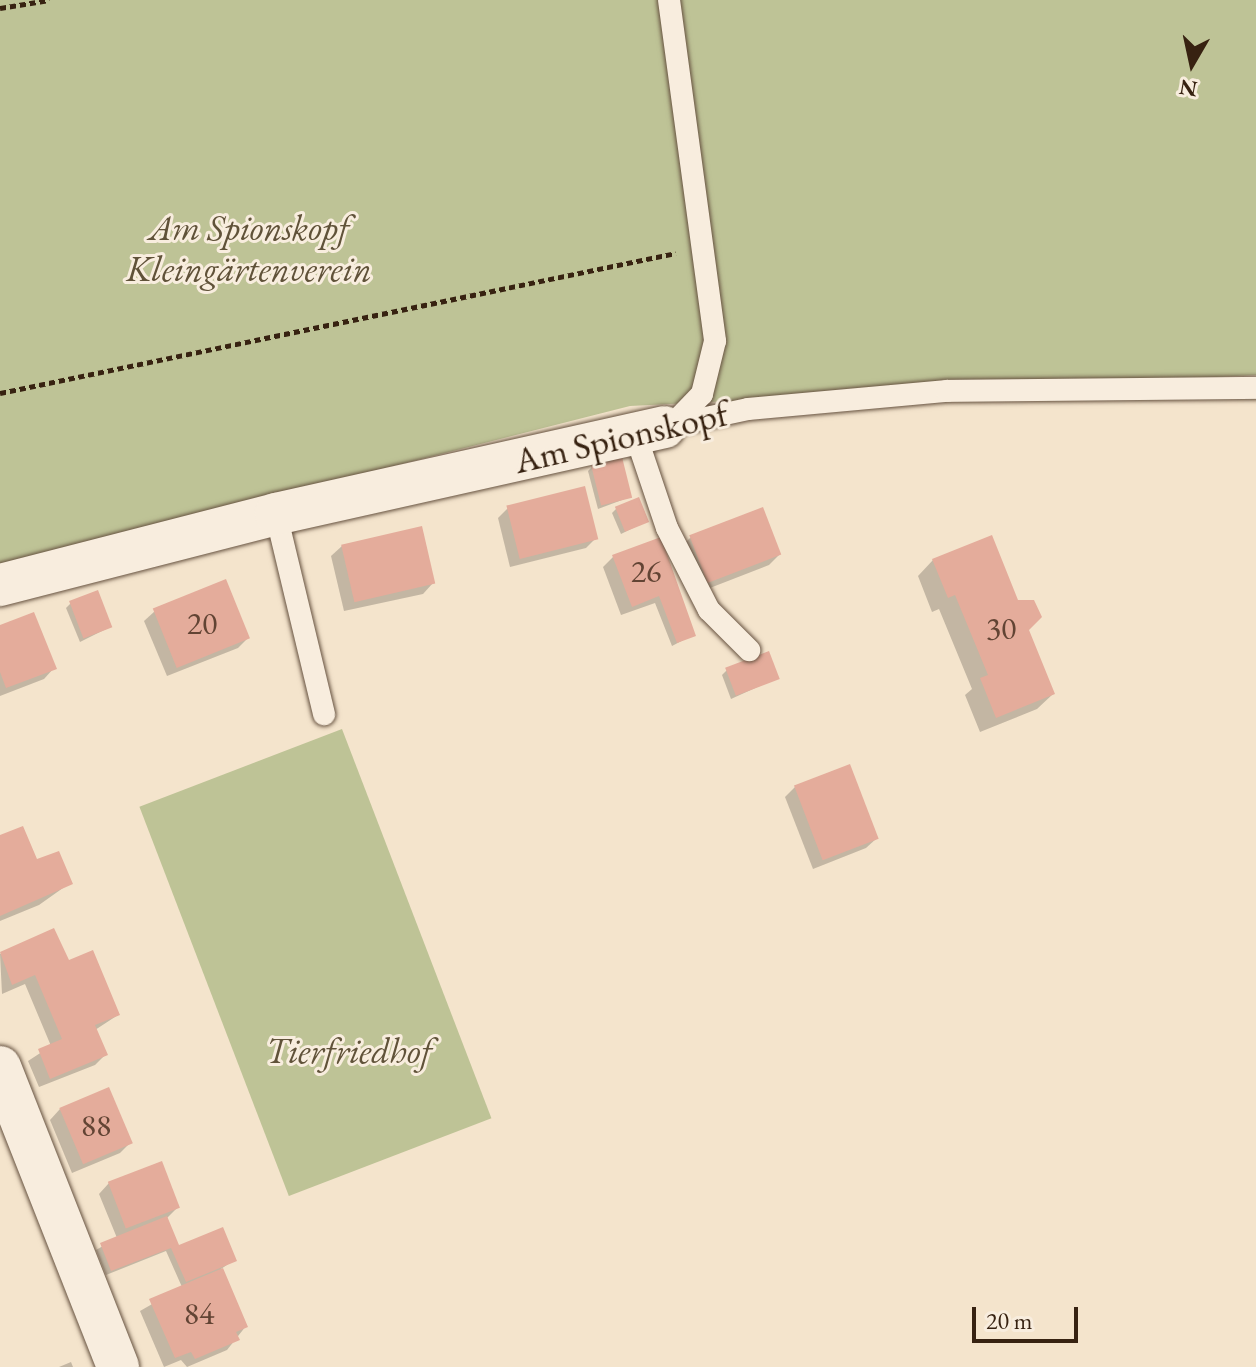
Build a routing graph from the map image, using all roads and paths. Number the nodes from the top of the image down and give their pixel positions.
1 (49, 0) edge
2 (669, 0) edge
3 (0, 8) edge
4 (704, 247) junction
5 (1256, 388) edge
6 (0, 393) edge
7 (650, 430) junction
8 (276, 514) junction
9 (0, 585) edge
10 (749, 650) dead end
11 (324, 714) dead end
12 (0, 1067) edge
13 (11, 1126) edge
14 (118, 1367) edge

1 - 3 path
2 - 4 lane
4 - 6 path
4 - 7 lane
5 - 7 lane, Am Spionskopf
7 - 8 street, Am Spionskopf
7 - 10 lane
8 - 9 street, Am Spionskopf
8 - 11 lane
12 - 13 street
13 - 14 street

